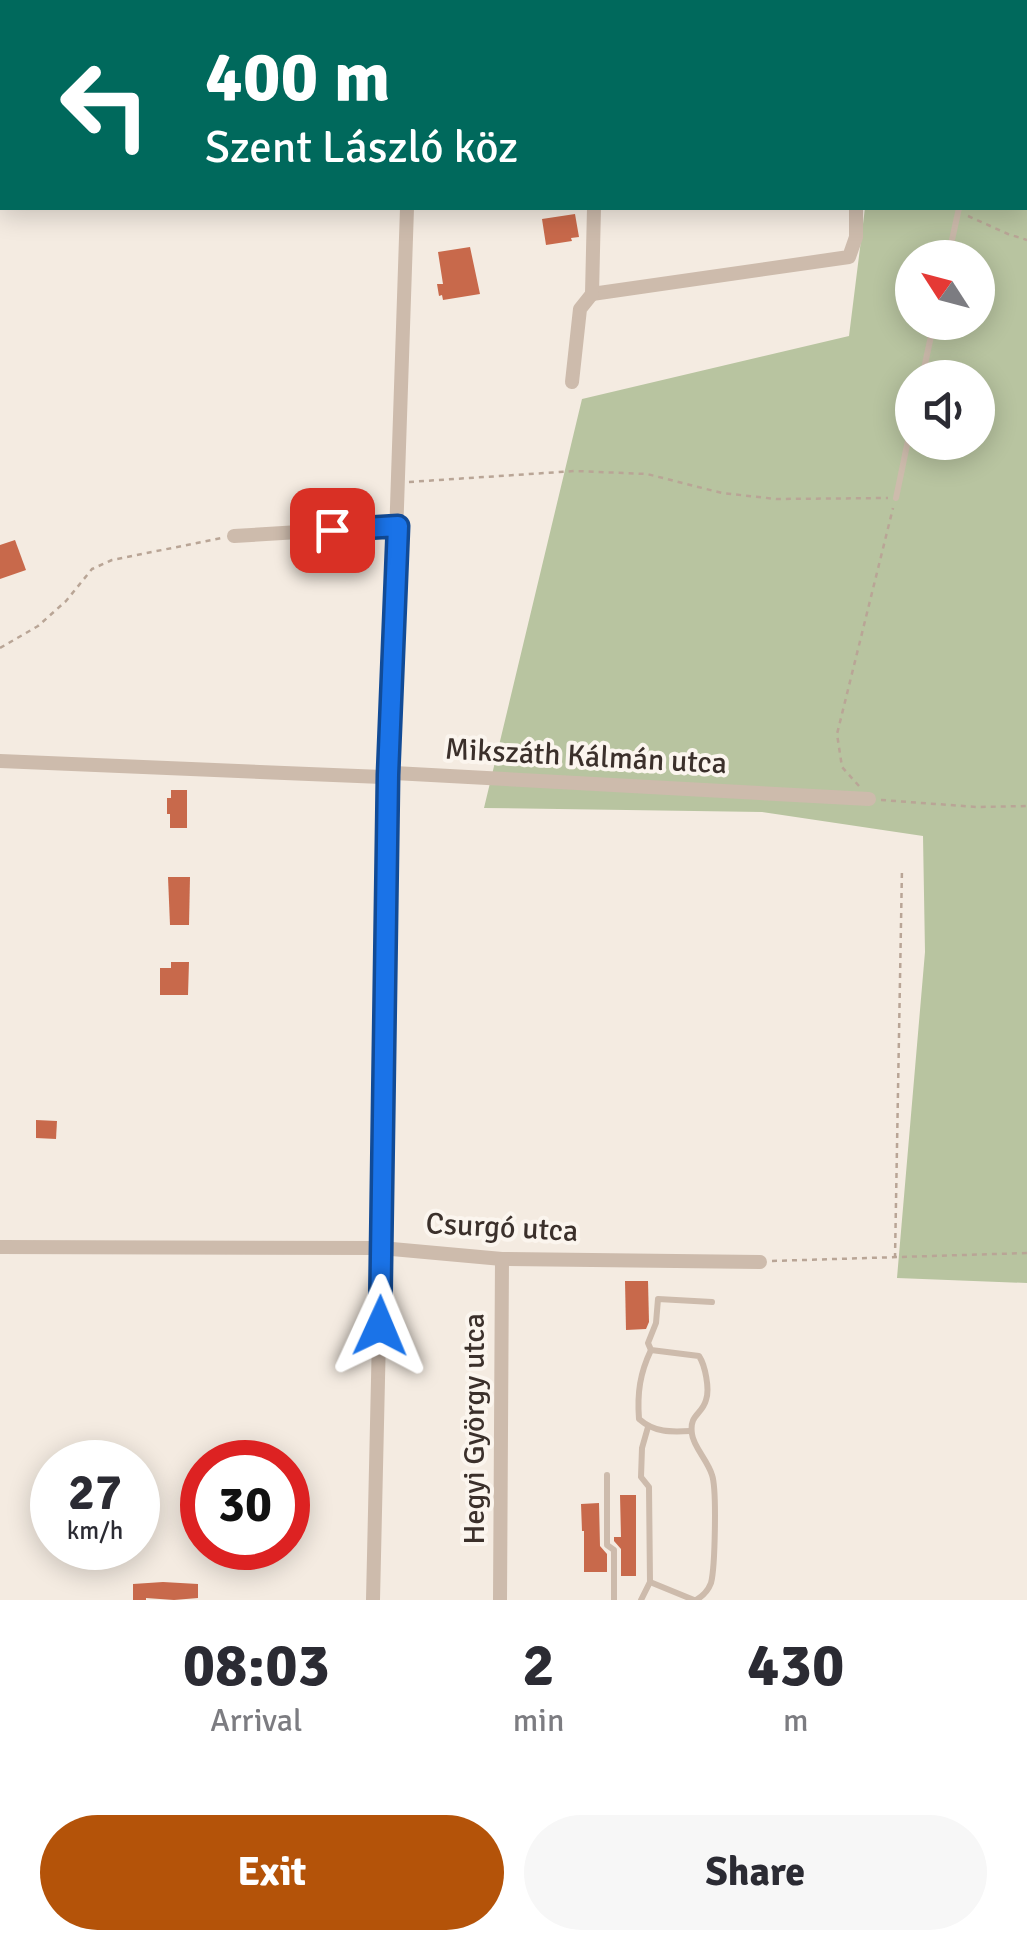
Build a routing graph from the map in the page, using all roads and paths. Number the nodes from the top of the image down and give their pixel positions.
1 (406, 210) edge
2 (594, 210) edge
3 (856, 210) edge
4 (958, 210) edge
5 (960, 210) edge
6 (952, 240) edge
7 (1027, 240) edge
8 (592, 294) junction
9 (572, 382) dead end
10 (904, 460) edge
11 (398, 483) junction
12 (896, 498) junction
13 (398, 526) junction
14 (234, 536) joint
15 (0, 648) edge
16 (0, 761) edge
17 (388, 775) junction
18 (869, 799) junction
19 (1027, 806) edge
20 (902, 868) dead end
21 (0, 1247) edge
22 (382, 1248) junction
23 (1027, 1254) edge
24 (502, 1258) junction
25 (895, 1258) junction
26 (760, 1262) joint
27 (712, 1302) dead end
28 (651, 1350) junction
29 (648, 1427) junction
30 (692, 1431) junction
31 (608, 1475) dead end
32 (650, 1582) junction
33 (373, 1600) edge
34 (500, 1600) edge
35 (614, 1600) edge
36 (641, 1600) edge
37 (695, 1600) edge

1 - 11 street
2 - 8 street
3 - 8 street
4 - 6 lane
5 - 7 path
8 - 9 street
10 - 12 lane
11 - 12 path
11 - 13 street
12 - 18 path
13 - 14 street
13 - 17 street
14 - 15 path
16 - 17 street, Mikszáth Kálmán utca
17 - 18 street, Mikszáth Kálmán utca
17 - 22 street
18 - 19 path
20 - 25 path
21 - 22 street, Csurgó utca
22 - 24 street, Csurgó utca
22 - 33 street
23 - 25 path
24 - 26 street, Csurgó utca
24 - 34 street, Hegyi György utca
25 - 26 path
27 - 28 lane
28 - 29 lane
28 - 30 lane
29 - 30 lane
29 - 32 lane
30 - 37 lane
31 - 35 lane
32 - 36 lane
32 - 37 lane

